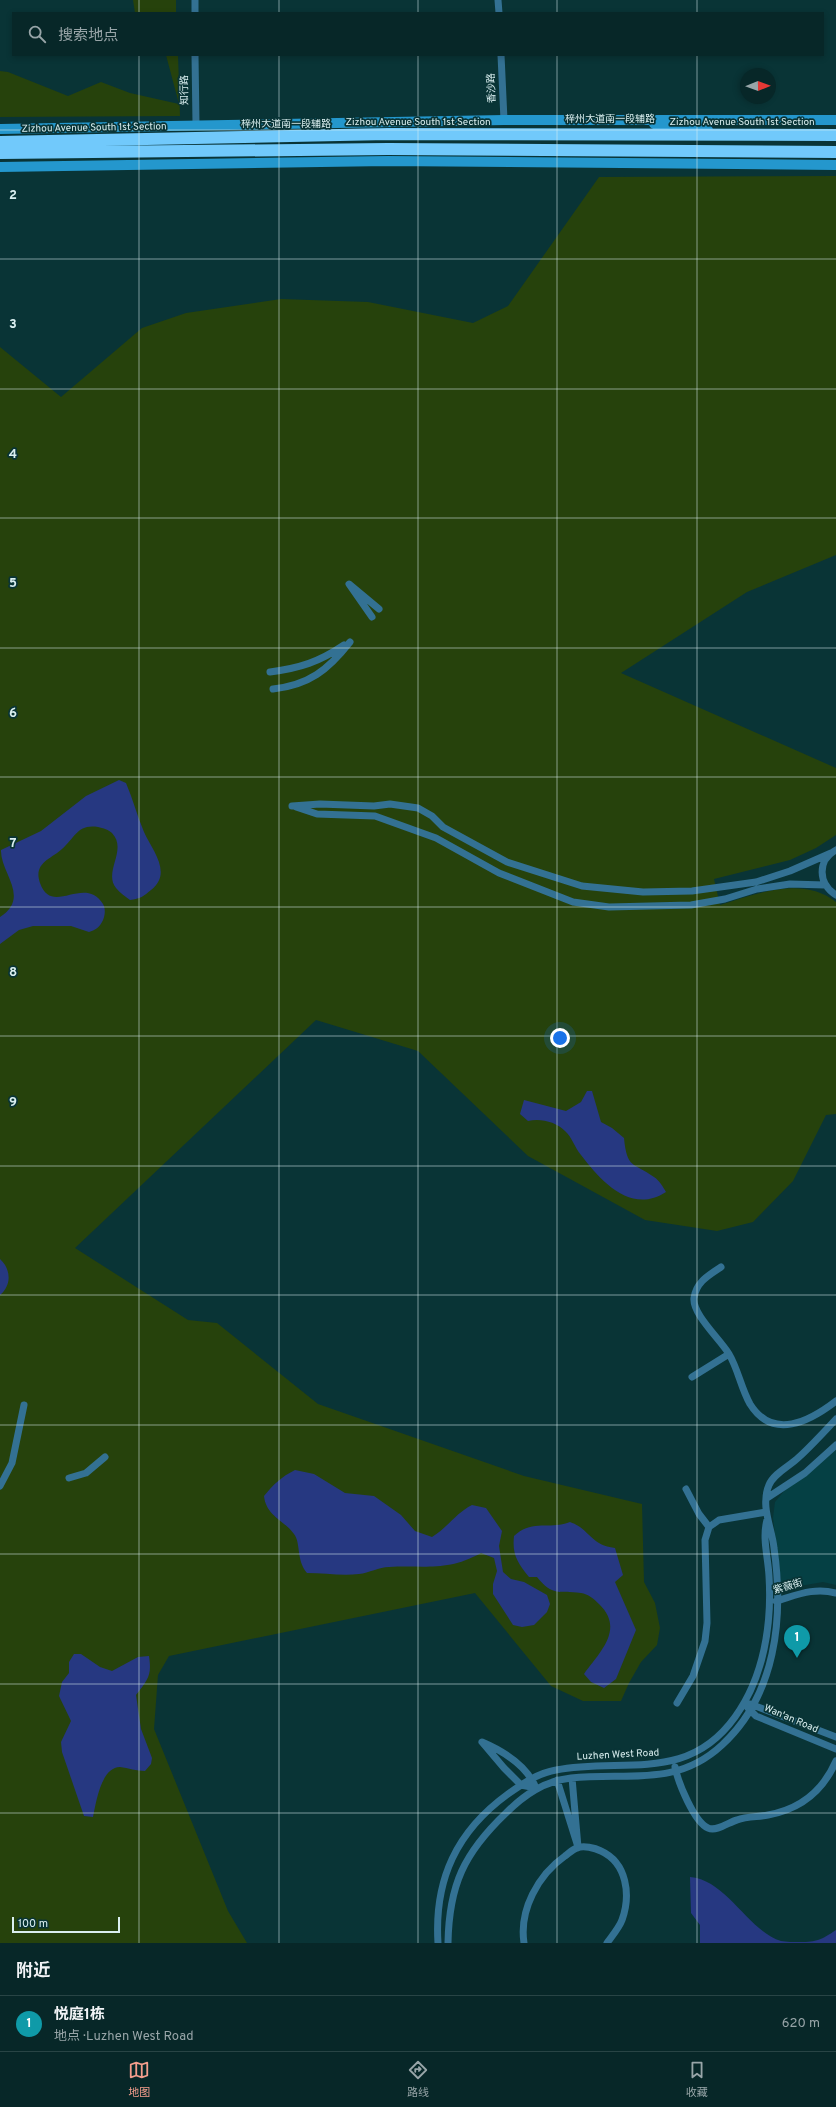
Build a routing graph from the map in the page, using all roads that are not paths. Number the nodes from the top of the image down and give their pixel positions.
1 (195, 0) edge
2 (498, 0) edge
3 (195, 12) edge
4 (499, 12) edge
5 (195, 56) edge
6 (501, 56) edge
7 (606, 119) junction
8 (504, 120) junction
9 (836, 120) edge
10 (196, 124) junction
11 (348, 124) junction
12 (0, 129) edge
13 (738, 134) junction
14 (312, 135) junction
15 (836, 135) edge
16 (0, 142) edge
17 (236, 151) junction
18 (836, 152) edge
19 (0, 153) edge
20 (836, 165) edge
21 (60, 166) junction
22 (0, 167) edge
23 (379, 609) dead end
24 (372, 617) dead end
25 (270, 672) dead end
26 (273, 689) dead end
27 (834, 851) edge
28 (825, 885) junction
29 (756, 886) junction
30 (836, 895) edge
31 (721, 1267) dead end
32 (729, 1354) junction
33 (692, 1377) dead end
34 (836, 1401) edge
35 (24, 1405) dead end
36 (836, 1419) edge
37 (836, 1445) edge
38 (105, 1457) dead end
39 (69, 1478) dead end
40 (0, 1486) edge
41 (686, 1489) dead end
42 (767, 1498) junction
43 (767, 1516) junction
44 (709, 1527) junction
45 (836, 1593) edge
46 (779, 1600) junction
47 (770, 1603) junction
48 (676, 1703) dead end
49 (744, 1703) junction
50 (754, 1704) junction
51 (750, 1711) junction
52 (836, 1737) edge
53 (836, 1749) edge
54 (836, 1760) edge
55 (674, 1761) junction
56 (676, 1771) junction
57 (572, 1778) junction
58 (532, 1779) junction
59 (556, 1780) junction
60 (521, 1785) junction
61 (536, 1788) junction
62 (578, 1847) junction
63 (438, 1943) edge
64 (448, 1943) edge
65 (524, 1943) edge
66 (607, 1943) edge

1 - 3 street
2 - 4 street
5 - 10 street, 知行路
6 - 8 street, 香沙路
7 - 8 main road, 梓州大道南一段辅路
7 - 9 main road, 梓州大道南一段辅路
7 - 13 main road
8 - 11 main road, 梓州大道南一段辅路
10 - 11 main road, 梓州大道南一段辅路
10 - 12 main road, 梓州大道南一段辅路
11 - 14 main road
13 - 14 highway, Zizhou Avenue South 1st Section
13 - 15 highway, Zizhou Avenue South 1st Section
14 - 16 highway, Zizhou Avenue South 1st Section
17 - 18 highway
17 - 19 highway
17 - 21 main road
20 - 21 main road
21 - 22 main road
23 - 24 street
25 - 26 street
27 - 28 street
27 - 29 street
28 - 29 street
28 - 30 street
29 - 29 street
31 - 32 street
32 - 33 street
32 - 34 street
35 - 40 street
36 - 42 street
37 - 42 street
38 - 39 street
41 - 44 street
42 - 43 street, Luzhen West Road
43 - 44 street
43 - 46 street
43 - 47 street, Luzhen West Road
44 - 48 street
45 - 46 street, 紫薇街
46 - 47 street, 紫薇街
46 - 50 street
47 - 49 street, Luzhen West Road
49 - 50 street, Wan'an Road
49 - 51 street, Wan'an Road
49 - 55 street, Luzhen West Road
50 - 51 street
50 - 52 street, Wan'an Road
51 - 53 street, Wan'an Road
51 - 56 street
54 - 56 street
55 - 56 street
55 - 58 street, Luzhen West Road
56 - 57 street
57 - 59 street
57 - 62 street
58 - 60 street, Luzhen West Road
58 - 60 street
58 - 61 street
59 - 61 street
59 - 62 street
60 - 61 street
60 - 63 street, Luzhen West Road
61 - 64 street
62 - 65 street
62 - 66 street

